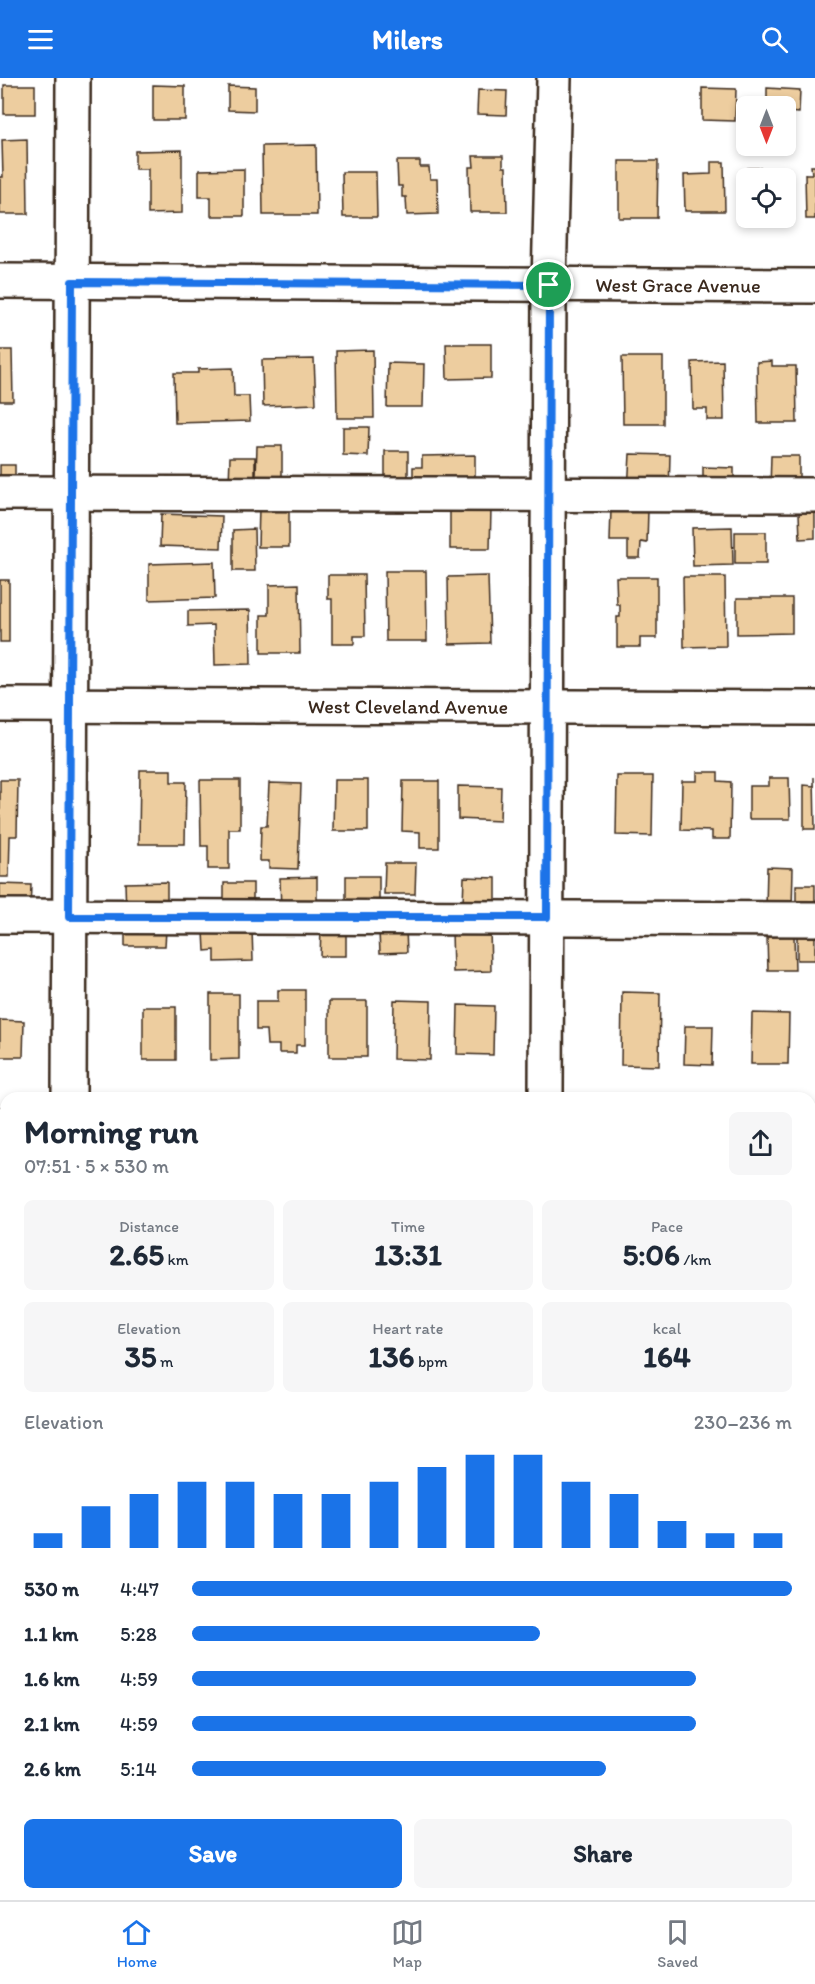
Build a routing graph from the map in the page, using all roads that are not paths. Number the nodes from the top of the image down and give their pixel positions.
1 (73, 78) edge
2 (554, 78) edge
3 (0, 281) edge
4 (72, 282) junction
5 (549, 285) junction
6 (815, 286) edge
7 (0, 494) edge
8 (70, 495) junction
9 (548, 495) junction
10 (815, 495) edge
11 (0, 705) edge
12 (69, 706) junction
13 (548, 708) junction
14 (815, 708) edge
15 (0, 916) edge
16 (69, 917) junction
17 (547, 917) junction
18 (815, 919) edge
19 (69, 1092) edge
20 (546, 1092) edge

1 - 4 street
2 - 5 street
3 - 4 street, West Grace Avenue
4 - 5 street, West Grace Avenue
4 - 8 street
5 - 6 street, West Grace Avenue
5 - 9 street
7 - 8 street
8 - 9 street
8 - 12 street
9 - 10 street
9 - 13 street
11 - 12 street, West Cleveland Avenue
12 - 13 street, West Cleveland Avenue
12 - 16 street
13 - 14 street, West Cleveland Avenue
13 - 17 street
15 - 16 street
16 - 17 street
16 - 19 street
17 - 18 street
17 - 20 street

